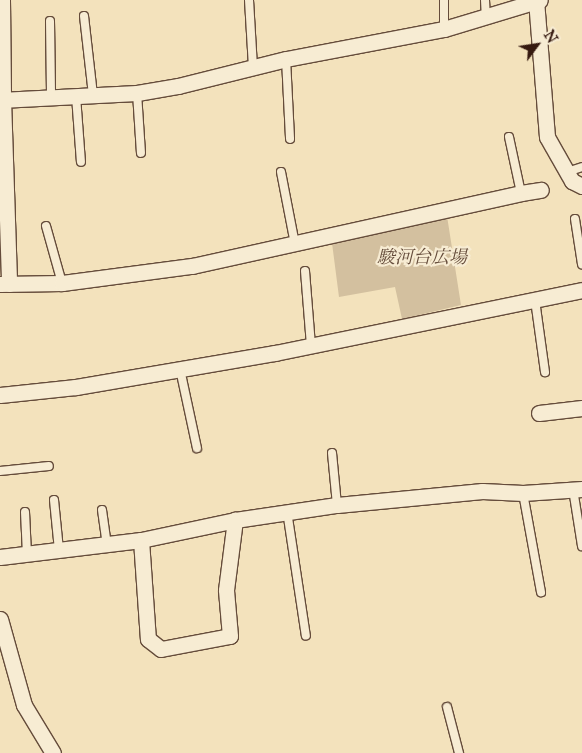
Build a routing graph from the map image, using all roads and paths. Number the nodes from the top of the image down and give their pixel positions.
1 (2, 0) edge
2 (249, 0) edge
3 (444, 0) edge
4 (485, 0) edge
5 (537, 1) edge
6 (84, 16) dead end
7 (486, 17) junction
8 (50, 21) dead end
9 (444, 29) junction
10 (286, 59) junction
11 (253, 67) junction
12 (137, 93) junction
13 (76, 96) junction
14 (94, 96) junction
15 (51, 98) junction
16 (1, 100) edge
17 (509, 137) dead end
18 (290, 139) dead end
19 (141, 153) dead end
20 (80, 162) dead end
21 (582, 167) edge
22 (281, 172) dead end
23 (567, 172) junction
24 (582, 186) edge
25 (541, 190) dead end
26 (521, 193) junction
27 (575, 219) dead end
28 (46, 226) dead end
29 (294, 244) junction
30 (582, 264) edge
31 (305, 270) dead end
32 (62, 283) junction
33 (4, 284) edge
34 (582, 290) edge
35 (534, 300) junction
36 (311, 346) junction
37 (180, 369) junction
38 (545, 372) dead end
39 (0, 394) edge
40 (582, 408) edge
41 (539, 413) dead end
42 (197, 448) dead end
43 (332, 453) dead end
44 (49, 466) dead end
45 (0, 471) edge
46 (577, 489) edge
47 (523, 493) junction
48 (54, 500) dead end
49 (337, 505) junction
50 (102, 510) dead end
51 (25, 512) dead end
52 (286, 512) junction
53 (234, 520) junction
54 (141, 540) junction
55 (107, 544) junction
56 (582, 546) edge
57 (59, 550) junction
58 (27, 554) junction
59 (0, 557) edge
60 (541, 592) dead end
61 (0, 619) edge
62 (306, 636) dead end
63 (448, 707) dead end
64 (53, 753) edge
65 (459, 753) edge

1 - 16 street
2 - 11 lane
3 - 9 lane
4 - 7 lane
5 - 7 street
5 - 23 street
6 - 14 lane
7 - 9 street
8 - 15 lane
9 - 10 street
10 - 11 street
10 - 18 lane
11 - 12 street
12 - 14 street
12 - 19 lane
13 - 14 street
13 - 15 street
13 - 20 lane
15 - 16 street
16 - 33 street
17 - 26 lane
21 - 23 lane
22 - 29 lane
23 - 24 street
25 - 26 street
26 - 29 street
27 - 30 lane
28 - 32 lane
29 - 32 street
31 - 36 lane
32 - 33 street
34 - 35 street
35 - 36 street
35 - 38 lane
36 - 37 street
37 - 39 street
37 - 42 lane
40 - 41 street
43 - 49 lane
44 - 45 lane
46 - 47 street
46 - 56 lane
47 - 49 street
47 - 60 lane
48 - 57 lane
49 - 52 street
50 - 55 lane
51 - 58 lane
52 - 53 street
52 - 62 lane
53 - 54 street
53 - 54 street
54 - 55 street
55 - 57 street
57 - 58 street
58 - 59 street
61 - 64 street
63 - 65 lane

